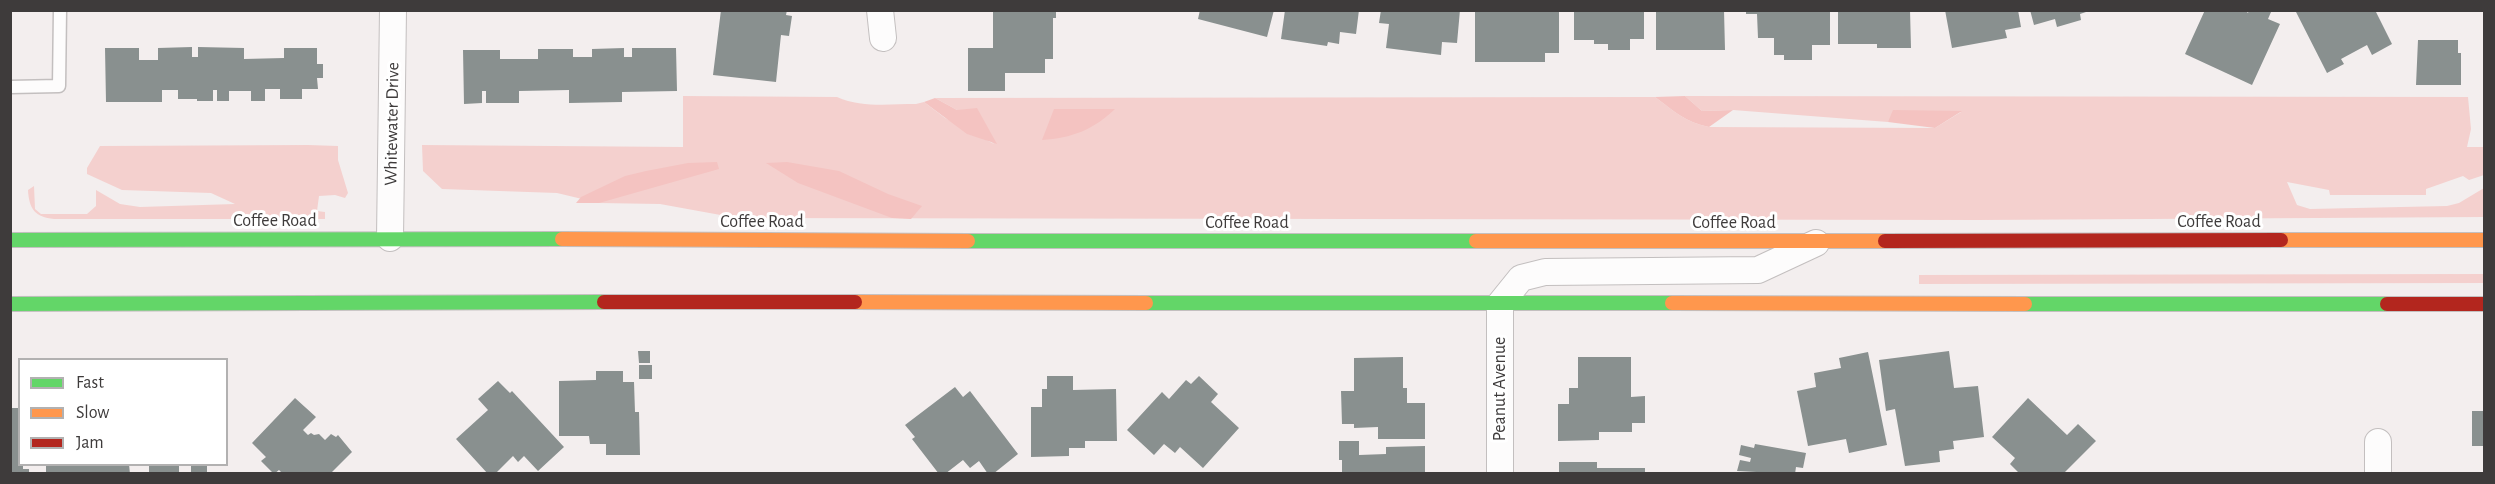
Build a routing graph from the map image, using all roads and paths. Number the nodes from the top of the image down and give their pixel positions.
1 (60, 10) edge
2 (393, 10) edge
3 (880, 10) edge
4 (883, 38) dead end
5 (10, 87) edge
6 (390, 238) junction
7 (10, 240) edge
8 (2484, 240) edge
9 (1821, 241) junction
10 (10, 304) edge
11 (1500, 304) junction
12 (2484, 304) edge
13 (2378, 442) dead end
14 (1500, 474) edge
15 (2378, 474) edge

1 - 5 lane
2 - 6 street, Whitewater Drive
3 - 4 street
6 - 7 main road, Coffee Road
6 - 9 main road, Coffee Road
8 - 9 main road, Coffee Road
9 - 11 street
10 - 11 main road
11 - 12 main road
11 - 14 street, Peanut Avenue
13 - 15 street

